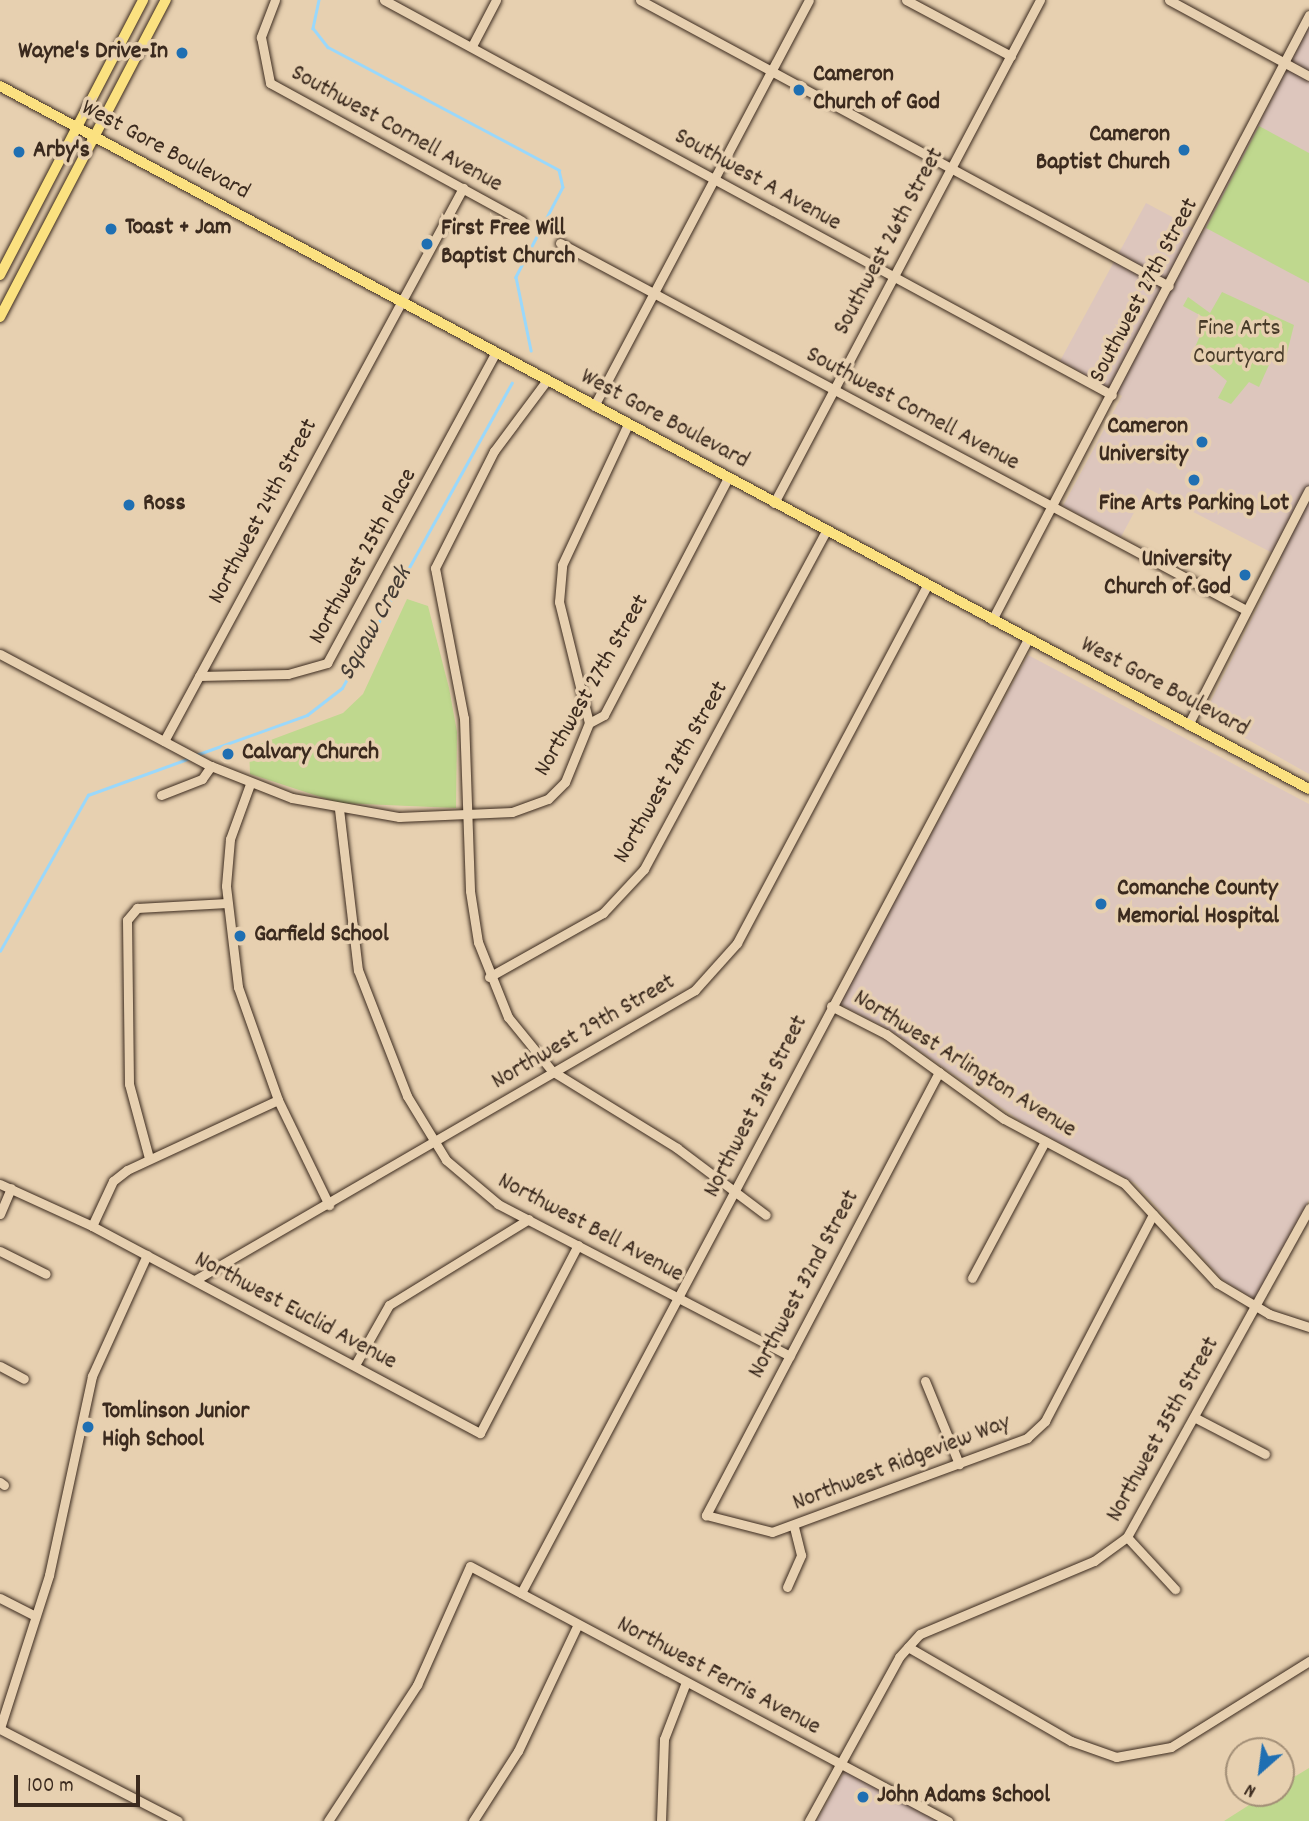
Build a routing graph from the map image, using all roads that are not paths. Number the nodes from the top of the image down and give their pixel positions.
1 (143, 0) edge
2 (166, 0) edge
3 (275, 0) edge
4 (496, 0) edge
5 (640, 0) edge
6 (809, 0) edge
7 (906, 0) edge
8 (1041, 0) edge
9 (1169, 0) edge
10 (387, 1) edge
11 (1309, 15) edge
12 (472, 46) junction
13 (1011, 56) junction
14 (1285, 62) junction
15 (772, 71) junction
16 (1309, 76) edge
17 (0, 86) edge
18 (77, 127) junction
19 (96, 138) junction
20 (952, 167) junction
21 (714, 179) junction
22 (463, 188) junction
23 (522, 221) dead end
24 (560, 243) dead end
25 (5, 252) edge
26 (0, 275) edge
27 (893, 278) junction
28 (1169, 286) junction
29 (654, 293) junction
30 (400, 301) junction
31 (0, 317) edge
32 (495, 353) junction
33 (547, 380) junction
34 (834, 389) junction
35 (1112, 396) junction
36 (594, 406) junction
37 (628, 424) junction
38 (728, 478) junction
39 (1309, 491) edge
40 (774, 503) junction
41 (1052, 507) junction
42 (826, 531) junction
43 (927, 585) junction
44 (1246, 610) junction
45 (992, 620) junction
46 (1028, 639) junction
47 (0, 654) edge
48 (199, 676) junction
49 (589, 723) junction
50 (1188, 725) junction
51 (164, 741) junction
52 (207, 764) junction
53 (250, 784) junction
54 (1309, 789) edge
55 (161, 794) dead end
56 (339, 809) junction
57 (469, 815) junction
58 (227, 903) junction
59 (489, 976) junction
60 (831, 1006) junction
61 (552, 1071) junction
62 (939, 1072) junction
63 (278, 1100) junction
64 (1045, 1141) junction
65 (434, 1145) junction
66 (149, 1158) junction
67 (0, 1184) edge
68 (11, 1188) junction
69 (735, 1192) junction
70 (330, 1205) junction
71 (1309, 1208) edge
72 (0, 1214) edge
73 (1153, 1214) junction
74 (766, 1216) dead end
75 (529, 1219) junction
76 (92, 1226) junction
77 (578, 1245) junction
78 (0, 1251) edge
79 (147, 1255) junction
80 (46, 1274) dead end
81 (972, 1278) dead end
82 (195, 1280) junction
83 (677, 1297) junction
84 (1255, 1306) junction
85 (1309, 1327) edge
86 (790, 1356) junction
87 (355, 1365) junction
88 (0, 1366) edge
89 (24, 1379) dead end
90 (925, 1381) dead end
91 (1194, 1417) junction
92 (1265, 1454) dead end
93 (959, 1464) junction
94 (706, 1515) joint
95 (794, 1527) junction
96 (1127, 1537) junction
97 (786, 1587) dead end
98 (1175, 1589) dead end
99 (521, 1593) junction
100 (0, 1598) edge
101 (34, 1615) junction
102 (578, 1624) junction
103 (908, 1647) junction
104 (1309, 1661) edge
105 (686, 1682) junction
106 (0, 1728) edge
107 (841, 1765) junction
108 (178, 1821) edge
109 (328, 1821) edge
110 (473, 1821) edge
111 (661, 1821) edge
112 (809, 1821) edge
113 (948, 1821) edge

1 - 18 main road
2 - 19 main road
3 - 22 street, Southwest Cornell Avenue
4 - 12 street
5 - 15 street
6 - 15 street
7 - 13 street
8 - 13 street, Southwest 26th Street
9 - 14 street
10 - 12 street, Southwest A Avenue
11 - 14 street, Southwest 27th Street
12 - 21 street, Southwest A Avenue
13 - 20 street, Southwest 26th Street
14 - 16 street
14 - 28 street, Southwest 27th Street
15 - 20 street
15 - 21 street
17 - 18 main road, West Gore Boulevard
18 - 19 main road, West Gore Boulevard
18 - 25 main road
19 - 30 main road, West Gore Boulevard
19 - 31 main road
20 - 27 street, Southwest 26th Street
20 - 28 street
21 - 27 street, Southwest A Avenue
21 - 29 street
22 - 23 street, Southwest Cornell Avenue
22 - 30 street, Northwest 24th Street
24 - 29 street, Southwest Cornell Avenue
25 - 26 main road
27 - 34 street, Southwest 26th Street
27 - 35 street, Southwest A Avenue
28 - 35 street, Southwest 27th Street
29 - 34 street, Southwest Cornell Avenue
29 - 36 street
30 - 32 main road, West Gore Boulevard
30 - 48 street, Northwest 24th Street
32 - 33 main road, West Gore Boulevard
32 - 48 street, Northwest 25th Place
33 - 36 main road, West Gore Boulevard
33 - 57 street
34 - 40 street, Southwest 26th Street
34 - 41 street, Southwest Cornell Avenue
35 - 41 street, Southwest 27th Street
36 - 37 main road, West Gore Boulevard
37 - 38 main road, West Gore Boulevard
37 - 49 street
38 - 40 main road, West Gore Boulevard
38 - 49 street, Northwest 27th Street
39 - 44 street
40 - 42 main road, West Gore Boulevard
41 - 44 street, Southwest Cornell Avenue
41 - 45 street, Southwest 27th Street
42 - 43 main road, West Gore Boulevard
42 - 59 street, Northwest 28th Street
43 - 45 main road, West Gore Boulevard
43 - 61 street, Northwest 29th Street
44 - 50 street
45 - 46 main road, West Gore Boulevard
46 - 50 main road, West Gore Boulevard
46 - 60 street, Northwest 31st Street
47 - 51 street
48 - 51 street, Northwest 24th Street
49 - 57 street, Northwest 27th Street
50 - 54 main road, West Gore Boulevard
51 - 52 street
52 - 53 street
52 - 55 street
53 - 56 street
53 - 58 street
56 - 57 street, Northwest 27th Street
56 - 65 street, Northwest Bell Avenue
57 - 59 street
58 - 63 street
58 - 66 street
59 - 61 street
60 - 62 street, Northwest Arlington Avenue
60 - 69 street, Northwest 31st Street
61 - 65 street, Northwest 29th Street
61 - 69 street
62 - 64 street, Northwest Arlington Avenue
62 - 86 street, Northwest 32nd Street
63 - 66 street
63 - 70 street
64 - 73 street, Northwest Arlington Avenue
64 - 81 street
65 - 70 street, Northwest 29th Street
65 - 75 street, Northwest Bell Avenue
66 - 76 street
67 - 68 street
68 - 72 street
68 - 76 street
69 - 74 street
69 - 83 street, Northwest 31st Street
70 - 82 street, Northwest 29th Street
71 - 84 street, Northwest 35th Street
73 - 84 street, Northwest Arlington Avenue
73 - 93 street, Northwest Ridgeview Way
75 - 77 street, Northwest Bell Avenue
75 - 87 street
76 - 79 street, Northwest Euclid Avenue
77 - 83 street, Northwest Bell Avenue
77 - 87 street, Northwest Euclid Avenue
78 - 80 street
79 - 82 street, Northwest Euclid Avenue
79 - 101 street
82 - 87 street, Northwest Euclid Avenue
83 - 86 street, Northwest Bell Avenue
83 - 99 street, Northwest 31st Street
84 - 85 street, Northwest Arlington Avenue
84 - 91 street, Northwest 35th Street
86 - 94 street, Northwest 32nd Street
88 - 89 street
90 - 93 street
91 - 92 street
91 - 96 street, Northwest 35th Street
93 - 95 street, Northwest Ridgeview Way
94 - 95 street, Northwest Ridgeview Way
95 - 97 street
96 - 98 street
96 - 103 street, Northwest 35th Street
99 - 102 street, Northwest Ferris Avenue
99 - 109 street, Northwest Ferris Avenue
100 - 101 street
101 - 106 street
102 - 105 street, Northwest Ferris Avenue
102 - 110 street
103 - 104 street
103 - 107 street, Northwest 35th Street
105 - 107 street, Northwest Ferris Avenue
105 - 111 street
106 - 108 street
107 - 112 street, Northwest 35th Street
107 - 113 street, Northwest Ferris Avenue

